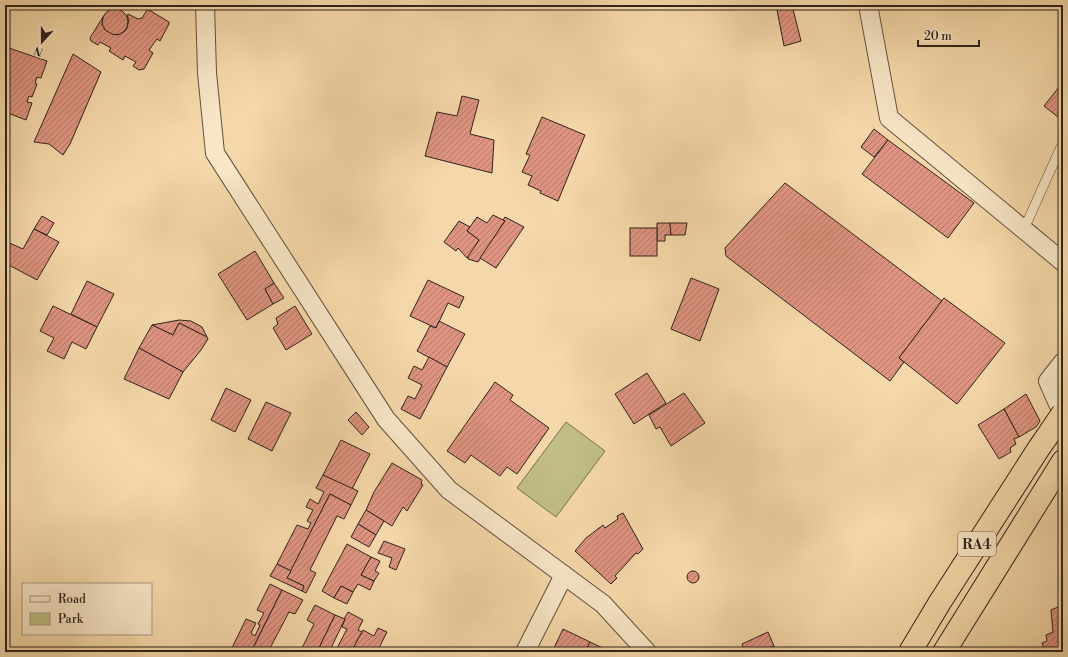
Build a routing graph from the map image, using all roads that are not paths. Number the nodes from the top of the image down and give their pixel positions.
1 (206, 5) edge
2 (868, 5) edge
3 (1063, 145) edge
4 (1024, 229) junction
5 (1063, 262) edge
6 (1063, 362) edge
7 (1063, 414) edge
8 (1058, 468) edge
9 (564, 575) junction
10 (525, 652) edge
11 (647, 652) edge
12 (910, 652) edge
13 (944, 652) edge

1 - 9 street
2 - 4 street
3 - 4 lane
4 - 5 street
6 - 7 street
7 - 12 highway, RA4, bridge
8 - 13 highway, RA4
9 - 10 street
9 - 11 street

